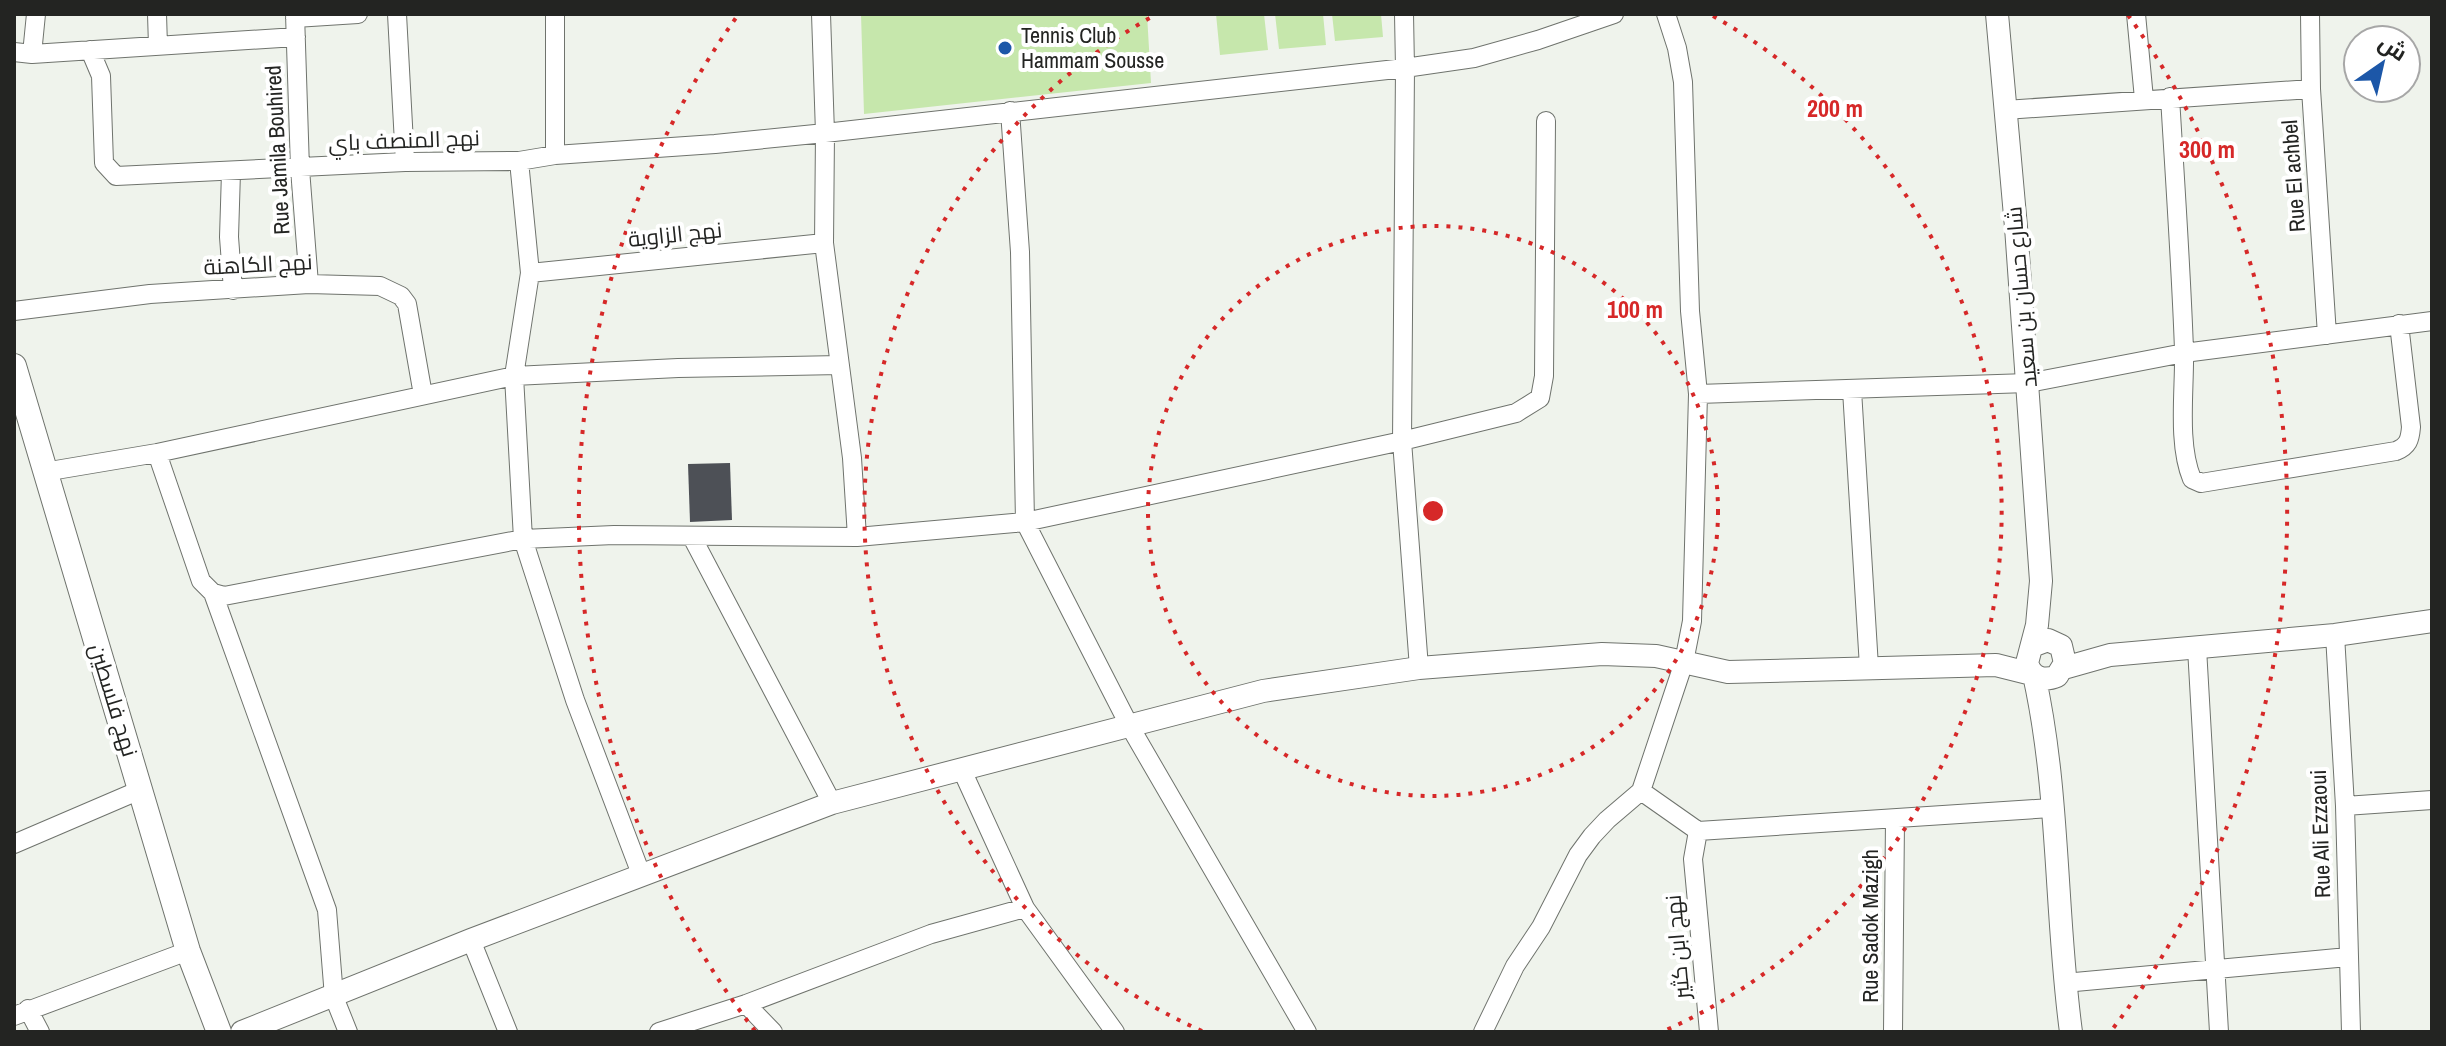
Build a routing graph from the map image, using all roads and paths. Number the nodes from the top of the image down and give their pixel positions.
1 (36, 14) edge
2 (157, 14) edge
3 (358, 14) edge
4 (397, 14) edge
5 (555, 14) edge
6 (821, 14) edge
7 (1404, 14) edge
8 (1614, 14) edge
9 (1666, 14) edge
10 (1997, 14) edge
11 (2136, 14) edge
12 (2310, 14) edge
13 (295, 16) edge
14 (296, 37) junction
15 (158, 46) junction
16 (90, 50) junction
17 (23, 53) edge
18 (1405, 68) junction
19 (2311, 89) junction
20 (2170, 97) junction
21 (2144, 99) junction
22 (2005, 110) junction
23 (1010, 111) junction
24 (1546, 121) dead end
25 (825, 133) junction
26 (555, 155) junction
27 (519, 161) junction
28 (405, 162) junction
29 (300, 169) junction
30 (231, 172) junction
31 (824, 243) junction
32 (530, 273) junction
33 (309, 284) junction
34 (233, 290) junction
35 (14, 311) edge
36 (2432, 321) edge
37 (2399, 324) junction
38 (2327, 335) junction
39 (2184, 353) junction
40 (840, 365) junction
41 (14, 366) edge
42 (514, 376) junction
43 (2028, 383) junction
44 (1852, 390) junction
45 (1698, 394) junction
46 (423, 395) junction
47 (1402, 441) junction
48 (157, 453) junction
49 (44, 472) junction
50 (1025, 522) junction
51 (692, 537) junction
52 (857, 537) junction
53 (523, 539) junction
54 (2041, 581) junction
55 (213, 593) junction
56 (2432, 621) edge
57 (2335, 635) junction
58 (2030, 648) junction
59 (2197, 648) junction
60 (2061, 658) junction
61 (1684, 662) junction
62 (1996, 665) junction
63 (1869, 667) junction
64 (1419, 668) junction
65 (2033, 674) junction
66 (1129, 725) junction
67 (2045, 726) junction
68 (961, 768) junction
69 (140, 790) junction
70 (1641, 791) junction
71 (2432, 800) edge
72 (832, 803) junction
73 (2345, 806) junction
74 (2051, 808) junction
75 (1895, 820) junction
76 (1698, 831) junction
77 (14, 844) edge
78 (641, 874) junction
79 (1025, 908) junction
80 (471, 940) junction
81 (188, 951) junction
82 (2348, 957) junction
83 (2216, 968) junction
84 (2064, 983) junction
85 (334, 997) junction
86 (746, 1004) junction
87 (21, 1013) edge
88 (40, 1032) edge
89 (219, 1032) edge
90 (242, 1032) edge
91 (348, 1032) edge
92 (508, 1032) edge
93 (659, 1032) edge
94 (773, 1032) edge
95 (1115, 1032) edge
96 (1307, 1032) edge
97 (1483, 1032) edge
98 (1709, 1032) edge
99 (1893, 1032) edge
100 (2071, 1032) edge
101 (2219, 1032) edge
102 (2351, 1032) edge

1 - 17 street
2 - 15 street
3 - 13 street
4 - 28 street
5 - 26 street
6 - 25 street
7 - 18 street
8 - 18 street, نهج المنصف باي
9 - 45 street
10 - 22 street, شارع حسان بن سعيد
11 - 21 street
12 - 19 street, Rue El achbel
13 - 14 street, Rue Jamila Bouhired
14 - 15 street
14 - 29 street, Rue Jamila Bouhired
15 - 16 street
16 - 17 street
16 - 30 street, نهج المنصف باي
18 - 23 street, نهج المنصف باي
18 - 47 street
19 - 20 street
19 - 38 street, Rue El achbel
20 - 21 street
20 - 39 street
21 - 22 street
22 - 43 street, شارع حسان بن سعيد
23 - 25 street, نهج المنصف باي
23 - 50 street
24 - 47 street
25 - 26 street, نهج المنصف باي
25 - 31 street
26 - 27 street, نهج المنصف باي
27 - 28 street, نهج المنصف باي
27 - 32 street
28 - 29 street, نهج المنصف باي
29 - 30 street, نهج المنصف باي
29 - 33 street, Rue Jamila Bouhired
30 - 34 street
31 - 32 street, نهج الزاوية
31 - 40 street
32 - 42 street
33 - 34 street, نهج الكاهنة
33 - 46 street, نهج الكاهنة
34 - 35 street, نهج الكاهنة
36 - 37 street
37 - 38 street
37 - 39 street
38 - 39 street
39 - 43 street
40 - 42 street
40 - 52 street
41 - 49 main road, نهج فلسطين
42 - 46 street
42 - 53 street
43 - 44 street
43 - 54 street, شارع حسان بن سعيد
44 - 45 street
44 - 63 street
45 - 61 street
46 - 48 street
47 - 50 street
47 - 64 street
48 - 49 street
48 - 55 street
49 - 69 main road, نهج فلسطين
50 - 52 street
50 - 66 street
51 - 52 street
51 - 53 street
51 - 72 street
53 - 55 street
53 - 78 street
54 - 58 street, شارع حسان بن سعيد
54 - 60 street, شارع حسان بن سعيد
55 - 85 street
56 - 57 street
57 - 59 street
57 - 73 street, Rue Ali Ezzaoui
58 - 60 street
58 - 62 street
58 - 65 street
59 - 60 street
59 - 83 street
60 - 65 street
60 - 67 street
61 - 63 street
61 - 64 street
61 - 70 street
62 - 63 street
62 - 65 street
64 - 66 street
65 - 67 street
66 - 68 street
66 - 96 street
67 - 74 street
68 - 72 street
68 - 79 street
69 - 77 street
69 - 81 main road, نهج فلسطين
70 - 76 street
70 - 97 street
71 - 73 street
72 - 78 street
73 - 82 street, Rue Ali Ezzaoui
74 - 75 street
74 - 84 street
75 - 76 street
75 - 99 street, Rue Sadok Mazigh
76 - 98 street, نهج ابن كثير
78 - 80 street
79 - 86 street
79 - 95 street
80 - 85 street
80 - 92 street
81 - 87 street
81 - 89 main road, نهج فلسطين
82 - 83 street
82 - 102 street, Rue Ali Ezzaoui
83 - 84 street
83 - 101 street
84 - 100 street
85 - 90 street
85 - 91 street
86 - 93 street
86 - 94 street
87 - 88 street

